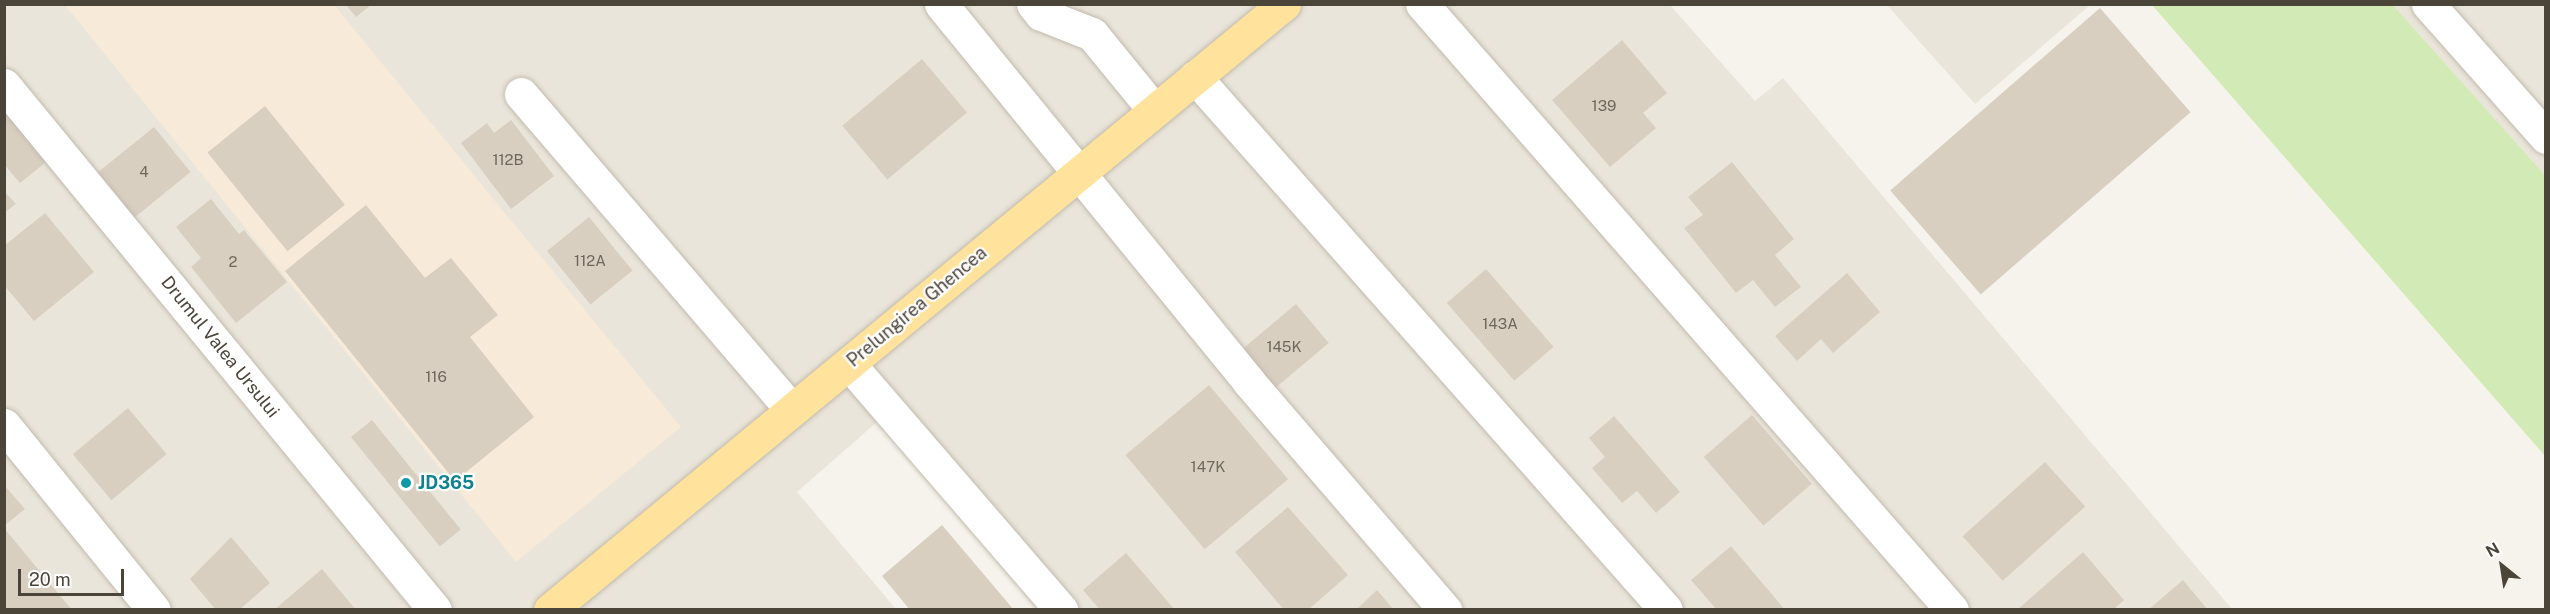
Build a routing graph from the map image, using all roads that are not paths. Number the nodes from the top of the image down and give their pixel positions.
1 (941, 4) edge
2 (1033, 4) edge
3 (1284, 4) edge
4 (1422, 4) edge
5 (2428, 4) edge
6 (1195, 77) junction
7 (4, 85) edge
8 (521, 94) dead end
9 (1154, 110) junction
10 (2546, 136) edge
11 (1079, 173) junction
12 (849, 364) junction
13 (792, 411) junction
14 (4, 425) edge
15 (154, 609) edge
16 (435, 609) edge
17 (550, 609) edge
18 (1060, 609) edge
19 (1445, 609) edge
20 (1666, 609) edge
21 (1952, 609) edge

1 - 11 street
2 - 9 street
3 - 6 main road, Prelungirea Ghencea
4 - 21 street
5 - 10 street
6 - 9 main road, Prelungirea Ghencea
6 - 20 street
7 - 16 street, Drumul Valea Ursului
8 - 13 street
9 - 11 main road, Prelungirea Ghencea
11 - 12 main road, Prelungirea Ghencea
11 - 19 street
12 - 13 main road, Prelungirea Ghencea
12 - 18 street
13 - 17 main road, Prelungirea Ghencea
14 - 15 street

